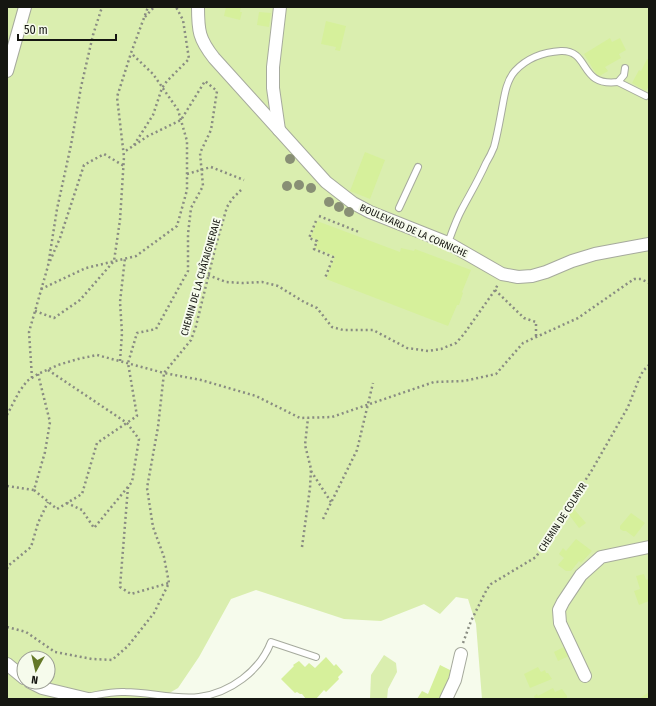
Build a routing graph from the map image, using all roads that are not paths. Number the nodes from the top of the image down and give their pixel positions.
1 (25, 7) edge
2 (198, 7) edge
3 (280, 7) edge
4 (625, 68) dead end
5 (7, 71) edge
6 (618, 82) junction
7 (273, 88) junction
8 (646, 96) dead end
9 (253, 101) junction
10 (279, 130) junction
11 (418, 167) dead end
12 (399, 208) dead end
13 (448, 243) junction
14 (649, 244) edge
15 (649, 547) edge
16 (461, 654) road end
17 (316, 657) dead end
18 (7, 664) edge
19 (16, 671) edge
20 (585, 676) dead end
21 (39, 690) edge
22 (85, 698) edge
23 (446, 699) edge

1 - 5 street
2 - 9 street, BOULEVARD DE LA CORNICHE
3 - 7 street
4 - 6 lane
6 - 8 lane
6 - 13 lane
7 - 9 street
7 - 10 street
9 - 10 street, BOULEVARD DE LA CORNICHE
10 - 13 street, BOULEVARD DE LA CORNICHE
11 - 12 lane
13 - 14 street, BOULEVARD DE LA CORNICHE
15 - 20 street
16 - 23 street
17 - 22 lane
18 - 19 street
21 - 22 street

